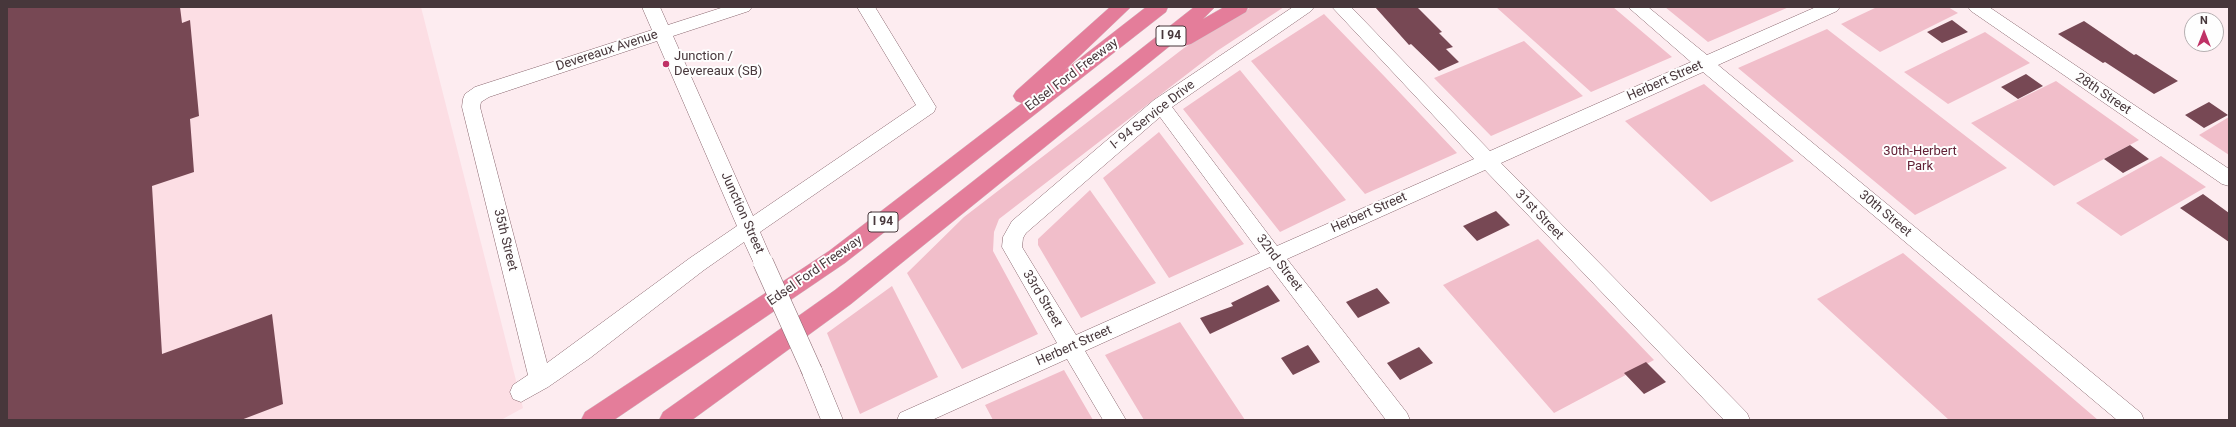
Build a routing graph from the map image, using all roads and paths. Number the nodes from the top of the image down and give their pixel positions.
1 (651, 7) edge
2 (743, 7) edge
3 (866, 7) edge
4 (1122, 7) edge
5 (1160, 7) edge
6 (1206, 7) edge
7 (1239, 7) edge
8 (1305, 7) edge
9 (1341, 7) edge
10 (1637, 7) edge
11 (1831, 7) edge
12 (1978, 7) edge
13 (662, 33) junction
14 (1704, 63) junction
15 (1135, 64) junction
16 (472, 100) joint
17 (1161, 105) junction
18 (991, 137) junction
19 (1487, 161) junction
20 (2229, 179) edge
21 (748, 230) junction
22 (1013, 237) joint
23 (1273, 256) junction
24 (1071, 347) junction
25 (540, 380) junction
26 (521, 392) dead end
27 (594, 420) edge
28 (672, 420) edge
29 (832, 420) edge
30 (908, 420) edge
31 (1115, 420) edge
32 (1399, 420) edge
33 (1739, 420) edge
34 (2133, 420) edge

1 - 13 street, Junction Street
2 - 13 street, Devereaux Avenue
3 - 21 street
4 - 18 highway
5 - 18 highway, Edsel Ford Freeway / I 94
6 - 15 highway, I 94
7 - 15 highway
8 - 17 street, I- 94 Service Drive
9 - 19 street, 31st Street
10 - 14 street, 30th Street
11 - 14 street, Herbert Street
12 - 20 street, 28th Street
13 - 16 street, Devereaux Avenue
13 - 21 street, Junction Street
14 - 19 street, Herbert Street
14 - 34 street, 30th Street
15 - 28 highway, I 94
16 - 25 street, 35th Street
17 - 22 street, I- 94 Service Drive
17 - 23 street, 32nd Street
18 - 27 highway, Edsel Ford Freeway / I 94
19 - 23 street, Herbert Street
19 - 33 street, 31st Street
21 - 25 street
21 - 29 street, Junction Street, bridge
22 - 24 street, 33rd Street
23 - 24 street, Herbert Street
23 - 32 street, 32nd Street
24 - 30 street, Herbert Street
24 - 31 street, 33rd Street
25 - 26 street

